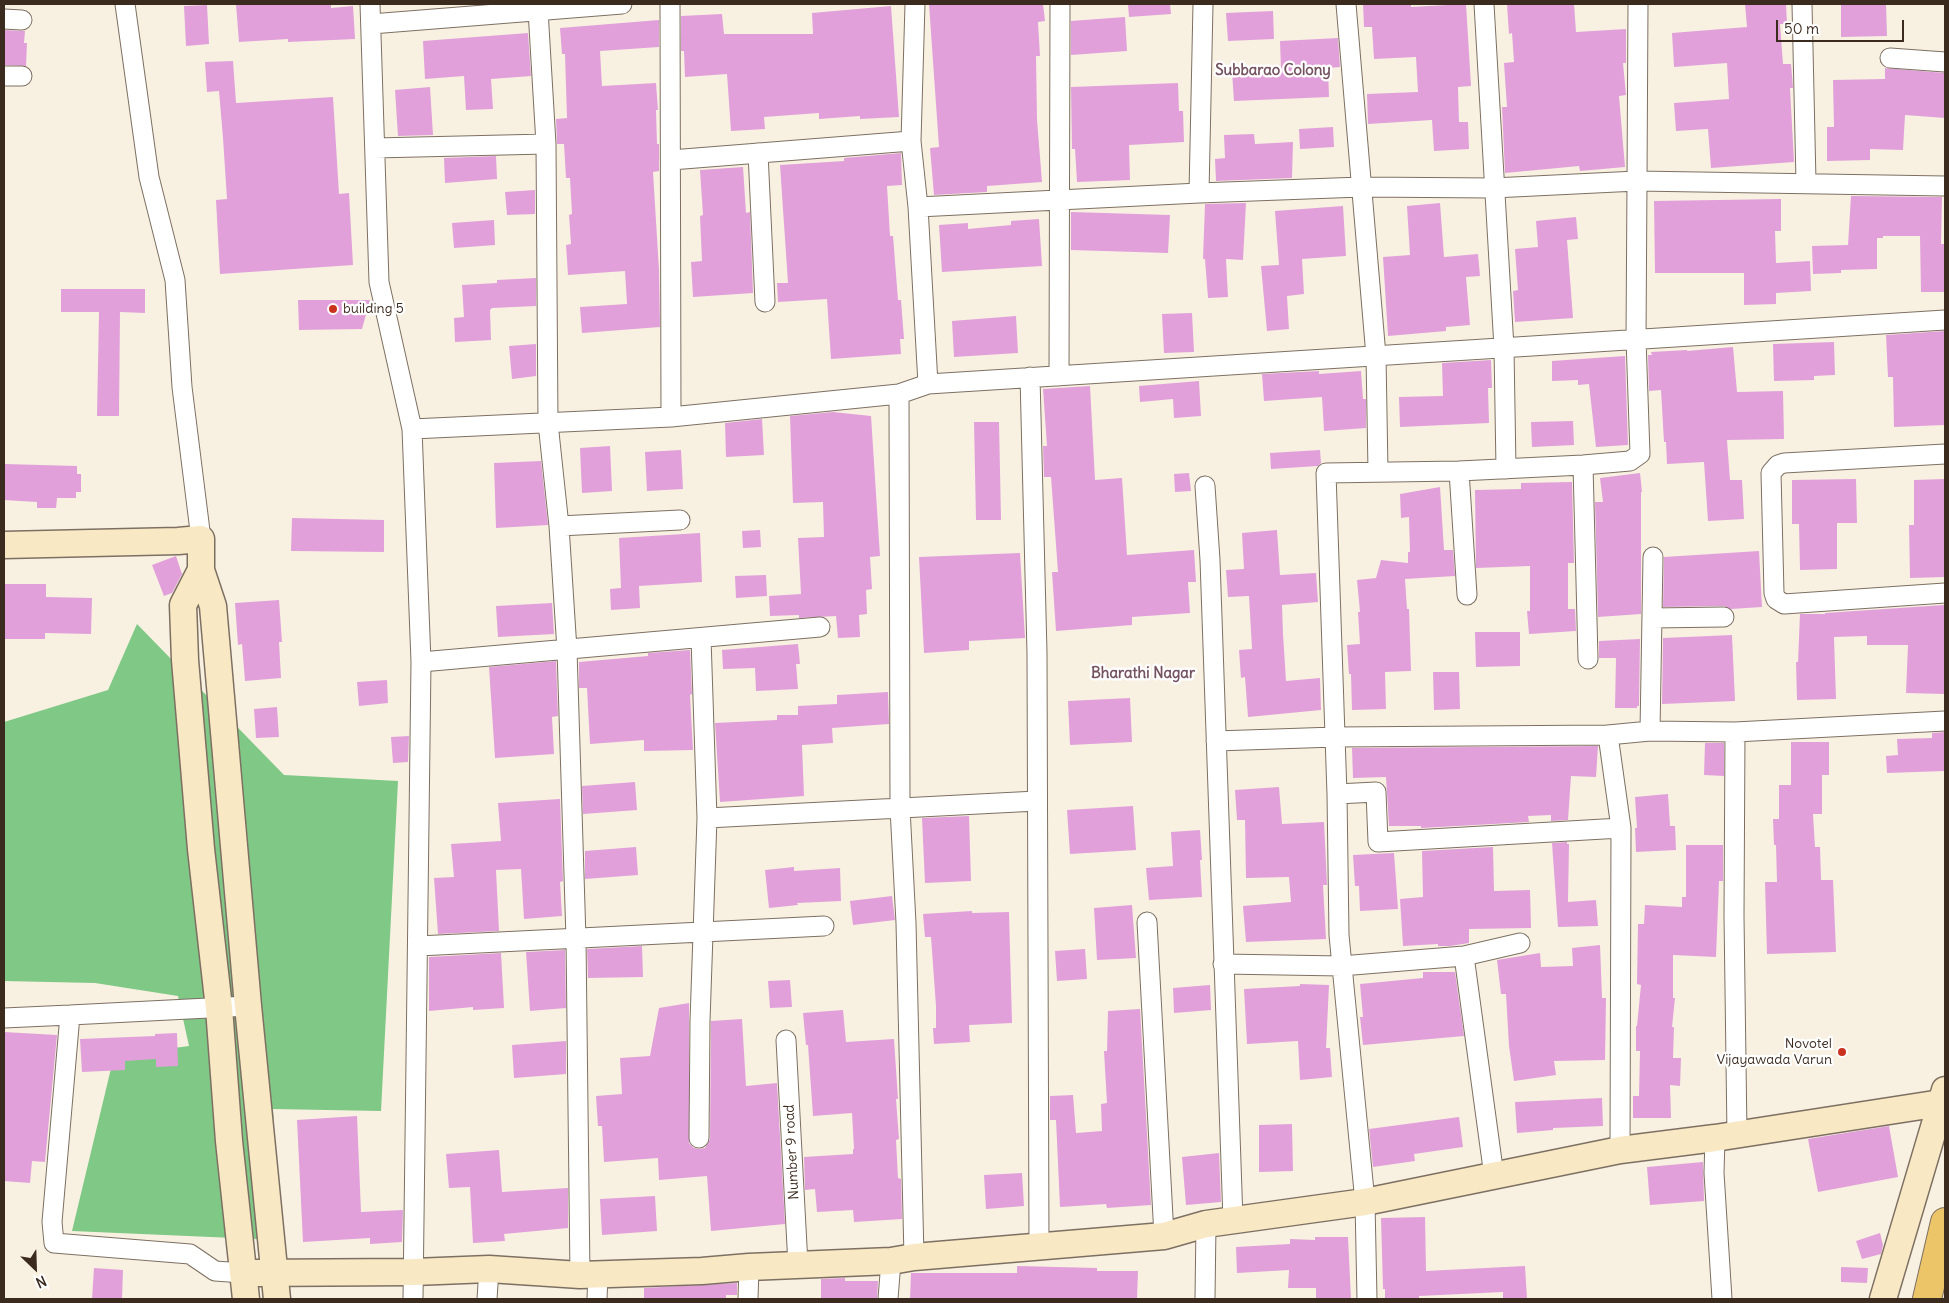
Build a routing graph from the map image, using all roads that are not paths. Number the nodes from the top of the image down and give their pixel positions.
1 (126, 4) edge
2 (370, 4) edge
3 (610, 4) edge
4 (670, 4) edge
5 (915, 4) edge
6 (1060, 4) edge
7 (1203, 4) edge
8 (1346, 4) edge
9 (1484, 4) edge
10 (1638, 4) edge
11 (1802, 4) edge
12 (488, 9) edge
13 (538, 10) junction
14 (371, 24) junction
15 (1890, 58) dead end
16 (1945, 62) edge
17 (910, 141) junction
18 (546, 144) junction
19 (375, 148) junction
20 (758, 153) junction
21 (671, 160) junction
22 (1638, 181) junction
23 (1806, 182) junction
24 (1945, 186) edge
25 (1361, 187) junction
26 (1494, 188) junction
27 (1199, 193) junction
28 (1059, 200) junction
29 (918, 207) junction
30 (764, 302) dead end
31 (1945, 320) edge
32 (1636, 340) junction
33 (1504, 348) junction
34 (1376, 356) junction
35 (1059, 376) junction
36 (1030, 377) junction
37 (928, 384) junction
38 (899, 394) junction
39 (671, 417) junction
40 (548, 423) junction
41 (412, 429) junction
42 (1945, 454) edge
43 (1583, 465) junction
44 (1506, 468) junction
45 (1378, 471) junction
46 (1459, 471) junction
47 (1205, 486) dead end
48 (680, 520) dead end
49 (559, 526) junction
50 (201, 539) junction
51 (4, 545) edge
52 (1653, 557) dead end
53 (201, 570) junction
54 (1945, 592) edge
55 (1467, 594) dead end
56 (1724, 617) dead end
57 (1652, 618) junction
58 (820, 627) dead end
59 (701, 638) junction
60 (567, 650) junction
61 (1588, 659) dead end
62 (421, 662) junction
63 (1945, 721) edge
64 (1650, 731) junction
65 (1735, 732) junction
66 (1608, 735) junction
67 (1335, 737) junction
68 (1216, 740) junction
69 (1337, 794) junction
70 (1037, 801) junction
71 (900, 808) junction
72 (708, 818) junction
73 (1621, 828) junction
74 (1147, 922) dead end
75 (824, 926) dead end
76 (703, 932) junction
77 (576, 939) junction
78 (1520, 943) dead end
79 (418, 946) junction
80 (1464, 956) junction
81 (1223, 964) junction
82 (1341, 966) junction
83 (248, 1006) junction
84 (219, 1008) junction
85 (70, 1015) junction
86 (4, 1018) edge
87 (786, 1040) dead end
88 (1943, 1096) edge
89 (1726, 1136) junction
90 (699, 1138) dead end
91 (1620, 1150) junction
92 (1494, 1176) junction
93 (1365, 1202) junction
94 (1233, 1220) junction
95 (1945, 1222) edge
96 (1206, 1224) junction
97 (1164, 1236) junction
98 (1039, 1246) junction
99 (902, 1259) junction
100 (798, 1265) junction
101 (749, 1267) junction
102 (488, 1269) junction
103 (414, 1272) junction
104 (243, 1273) junction
105 (275, 1274) junction
106 (591, 1283) edge
107 (246, 1299) edge
108 (277, 1299) edge
109 (413, 1299) edge
110 (488, 1299) edge
111 (748, 1299) edge
112 (888, 1299) edge
113 (1205, 1299) edge
114 (1367, 1299) edge
115 (1722, 1299) edge
116 (1884, 1299) edge
117 (1927, 1299) edge

1 - 50 street
2 - 14 street
3 - 13 street
4 - 21 street
5 - 17 street
6 - 28 street
7 - 27 street
8 - 25 street
9 - 26 street
10 - 22 street
11 - 23 street
12 - 13 street
12 - 14 street
13 - 18 street
14 - 19 street
15 - 16 street
17 - 20 street
17 - 29 street
18 - 19 street
18 - 40 street
19 - 41 street
20 - 21 street
20 - 30 street
21 - 39 street
22 - 23 street
22 - 26 street
22 - 32 street
23 - 24 street
25 - 26 street
25 - 27 street
25 - 34 street
26 - 33 street
27 - 28 street
28 - 29 street
28 - 35 street
29 - 37 street
31 - 32 street
32 - 33 street
32 - 43 street
33 - 34 street
33 - 44 street
34 - 35 street
34 - 45 street
35 - 36 street
36 - 37 street
36 - 70 street
37 - 38 street
38 - 39 street
38 - 71 street
39 - 40 street
40 - 41 street
40 - 49 street
41 - 62 street
42 - 54 street
43 - 44 street
43 - 61 street
44 - 46 street
45 - 46 street
45 - 67 street
46 - 55 street
47 - 68 street
48 - 49 street
49 - 60 street
50 - 51 street
50 - 53 street
52 - 57 street
53 - 83 street
53 - 84 street
56 - 57 street
57 - 64 street
58 - 59 street
59 - 60 street
59 - 72 street
60 - 62 street
60 - 77 street
62 - 79 street
63 - 65 street
64 - 65 street
64 - 66 street
65 - 89 street
66 - 67 street
66 - 73 street
67 - 68 street
67 - 69 street
68 - 81 street
69 - 73 street
69 - 82 street
70 - 71 street
70 - 98 street
71 - 72 street
71 - 99 street
72 - 76 street
73 - 91 street
74 - 97 street
75 - 76 street
76 - 77 street
76 - 90 street
77 - 79 street
77 - 106 street
78 - 80 street
79 - 103 street
80 - 82 street
80 - 92 street
81 - 82 street
81 - 94 street
82 - 93 street
83 - 84 street
83 - 105 street
84 - 85 street
84 - 104 street
85 - 86 street
85 - 104 street
87 - 100 street, Number 9 road
88 - 89 street
88 - 116 street
89 - 91 street
89 - 115 street
91 - 92 street
92 - 93 street
93 - 94 street
93 - 114 street
94 - 96 street
95 - 117 main road
96 - 97 street
96 - 113 street
97 - 98 street
98 - 99 street
99 - 100 street
99 - 112 street
100 - 101 street
101 - 106 street
101 - 111 street
102 - 103 street
102 - 106 street
102 - 110 street
103 - 105 street
103 - 109 street
104 - 105 street
104 - 107 street
105 - 108 street

